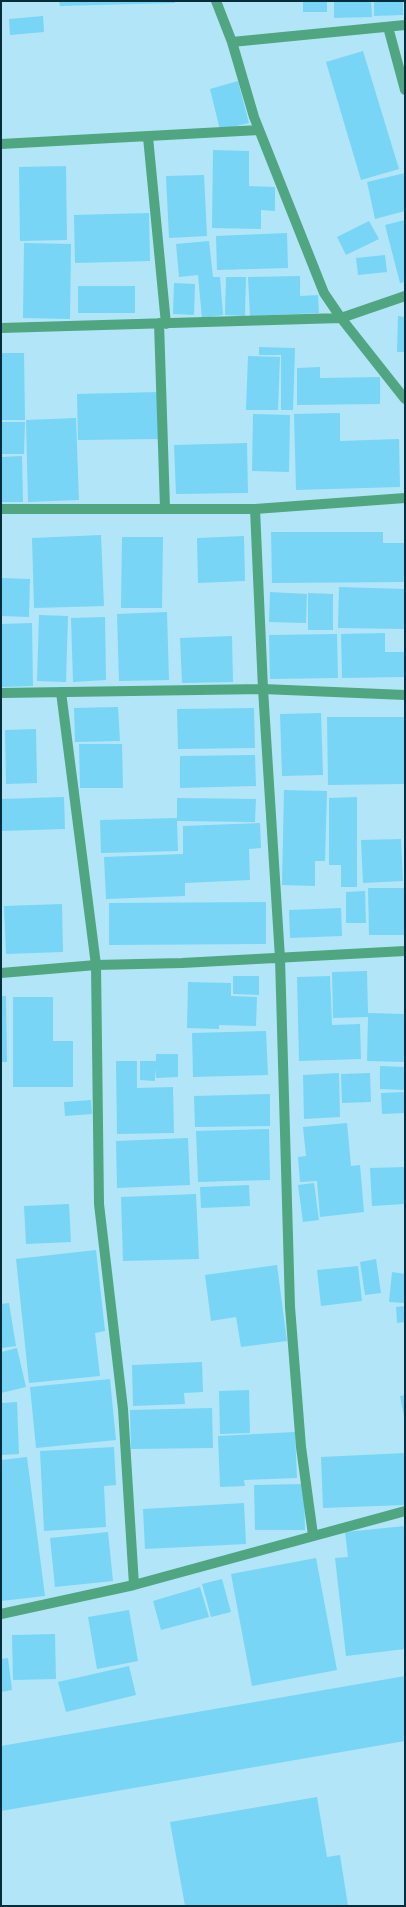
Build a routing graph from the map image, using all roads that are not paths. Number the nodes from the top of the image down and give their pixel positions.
1 (216, 1) edge
2 (405, 25) edge
3 (388, 28) junction
4 (232, 42) junction
5 (405, 90) edge
6 (259, 130) junction
7 (148, 137) junction
8 (1, 144) edge
9 (405, 296) edge
10 (341, 318) junction
11 (162, 324) junction
12 (1, 328) edge
13 (405, 399) edge
14 (405, 498) edge
15 (165, 508) junction
16 (1, 509) edge
17 (255, 509) junction
18 (263, 689) junction
19 (61, 692) junction
20 (1, 693) edge
21 (405, 695) edge
22 (405, 951) edge
23 (280, 958) junction
24 (96, 965) junction
25 (1, 973) edge
26 (405, 1511) edge
27 (313, 1534) junction
28 (134, 1585) junction
29 (1, 1614) edge

1 - 4 street
2 - 3 street
3 - 4 street
3 - 5 street
4 - 6 street
6 - 7 street
6 - 10 street
7 - 8 street
7 - 11 street
9 - 10 street
10 - 11 street
10 - 13 street
11 - 12 street
11 - 15 street
14 - 17 street
15 - 16 street
15 - 17 street
17 - 18 street
18 - 19 street
18 - 21 street
18 - 23 street
19 - 20 street
19 - 24 street
22 - 23 street
23 - 24 street
23 - 27 street
24 - 25 street
24 - 28 street
26 - 27 street
27 - 28 street
28 - 29 street

